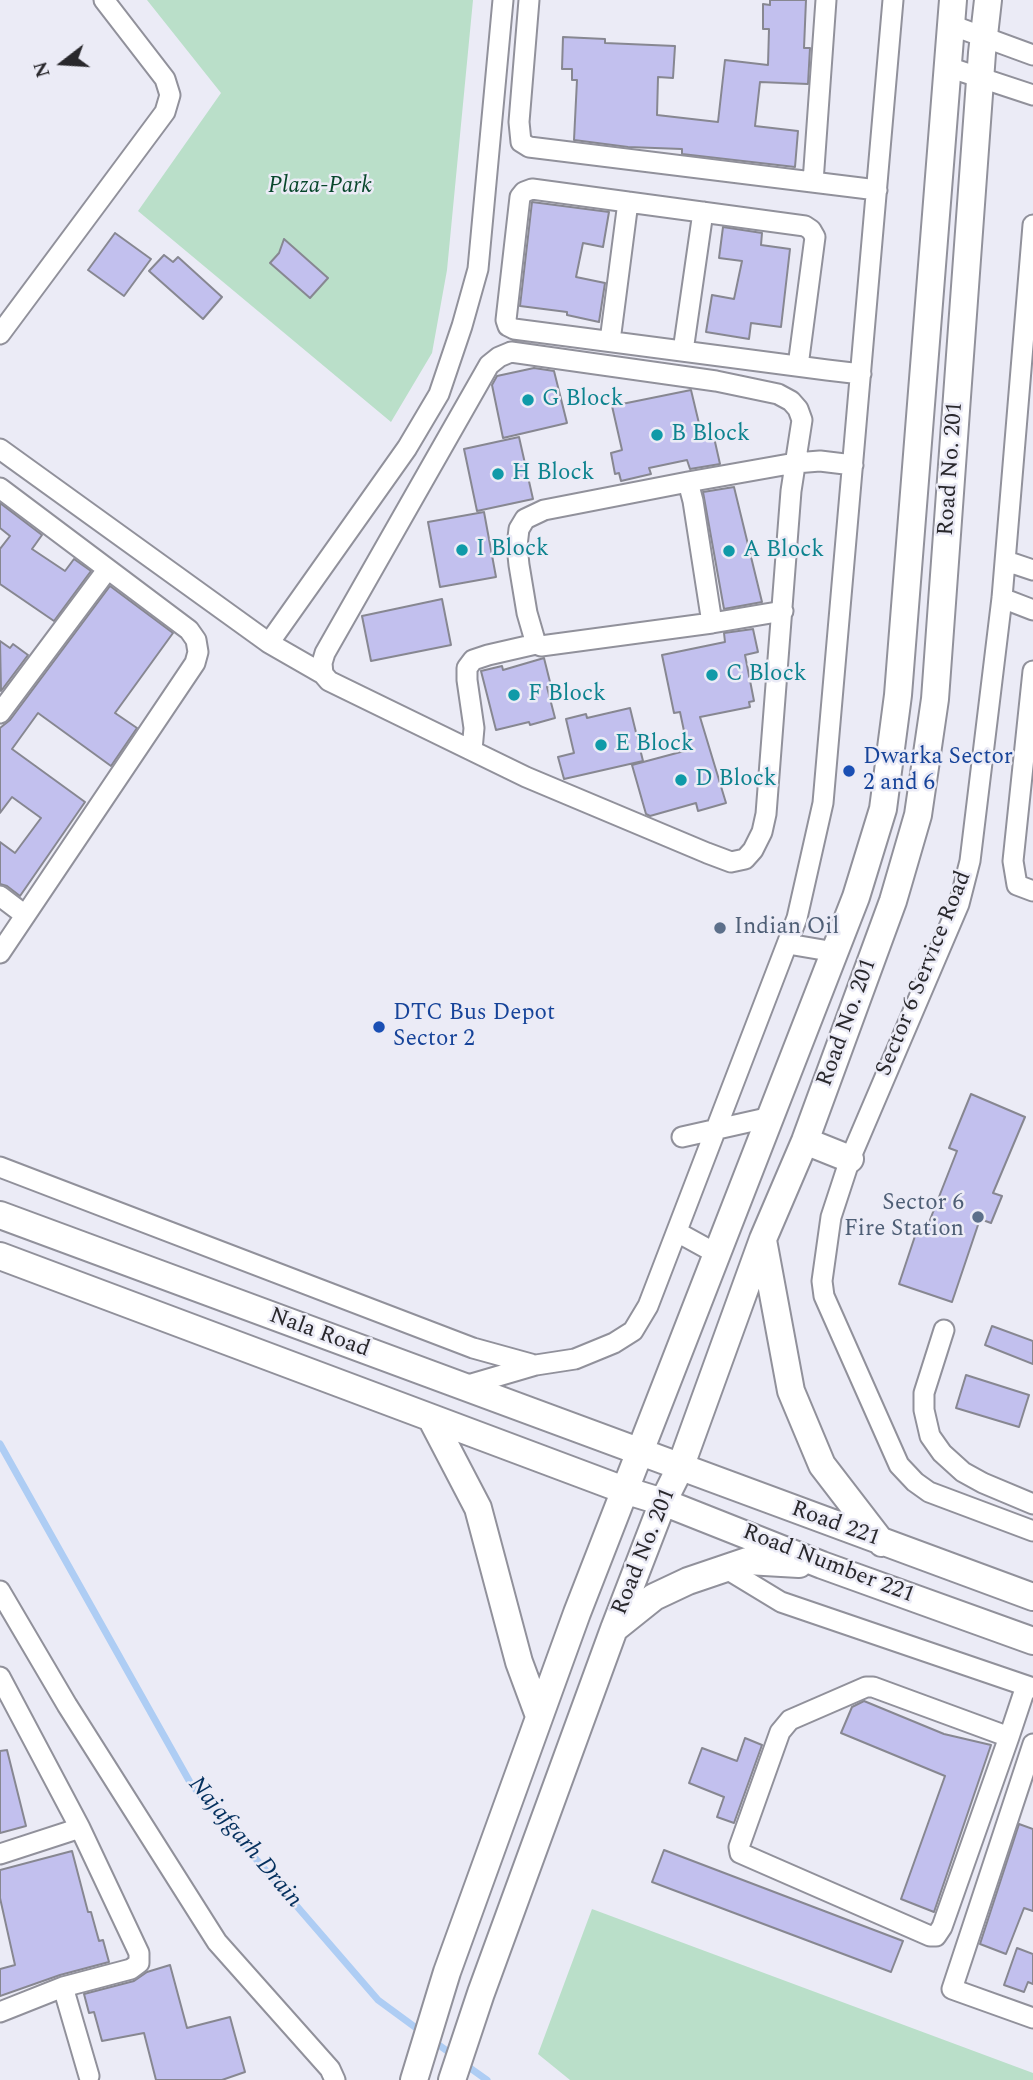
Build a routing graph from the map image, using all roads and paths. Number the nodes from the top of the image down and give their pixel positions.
1 (104, 0) edge
2 (503, 0) edge
3 (529, 0) edge
4 (826, 0) edge
5 (893, 0) edge
6 (988, 0) edge
7 (952, 12) edge
8 (984, 37) junction
9 (1033, 55) edge
10 (947, 67) junction
11 (981, 78) junction
12 (1033, 95) edge
13 (813, 182) junction
14 (877, 190) junction
15 (628, 202) junction
16 (703, 212) junction
17 (1033, 225) edge
18 (0, 334) edge
19 (610, 341) junction
20 (683, 351) junction
21 (798, 366) junction
22 (861, 374) junction
23 (0, 449) edge
24 (795, 463) junction
25 (853, 465) junction
26 (688, 482) junction
27 (0, 488) edge
28 (1006, 561) junction
29 (107, 570) junction
30 (1033, 570) edge
31 (1002, 598) junction
32 (1033, 610) edge
33 (783, 611) junction
34 (712, 623) junction
35 (269, 643) junction
36 (536, 644) junction
37 (1033, 671) edge
38 (323, 674) junction
39 (0, 713) edge
40 (472, 750) junction
41 (1033, 891) edge
42 (0, 896) edge
43 (25, 915) junction
44 (788, 944) junction
45 (835, 952) junction
46 (0, 953) edge
47 (771, 1117) junction
48 (717, 1128) junction
49 (682, 1137) dead end
50 (805, 1141) junction
51 (850, 1159) junction
52 (0, 1167) edge
53 (0, 1215) edge
54 (677, 1232) junction
55 (763, 1239) junction
56 (718, 1254) junction
57 (0, 1256) edge
58 (944, 1329) dead end
59 (536, 1365) junction
60 (461, 1387) junction
61 (431, 1418) junction
62 (638, 1452) junction
63 (680, 1468) junction
64 (624, 1490) junction
65 (663, 1502) junction
66 (1033, 1504) edge
67 (1033, 1531) edge
68 (883, 1543) junction
69 (822, 1565) junction
70 (725, 1568) junction
71 (0, 1591) edge
72 (1033, 1597) edge
73 (614, 1629) junction
74 (1033, 1641) edge
75 (0, 1677) edge
76 (1029, 1687) edge
77 (539, 1716) junction
78 (1009, 1737) junction
79 (1033, 1744) edge
80 (80, 1828) junction
81 (0, 1854) edge
82 (63, 1987) junction
83 (0, 2012) edge
84 (1033, 2018) edge
85 (86, 2079) edge
86 (335, 2080) edge
87 (414, 2080) edge
88 (452, 2080) edge

1 - 18 street
2 - 35 street
3 - 13 street
4 - 13 street
5 - 14 street
6 - 8 main road, Road No. 201
7 - 8 street
7 - 10 main road, Road No. 201
8 - 9 street
8 - 11 main road, Road No. 201
10 - 11 street
10 - 45 main road, Road No. 201
11 - 12 street
11 - 50 main road, Road No. 201
13 - 14 street
14 - 22 street
15 - 16 street
15 - 19 street
15 - 19 street
16 - 20 street
16 - 21 street
17 - 28 street, Sector 6 Service Road
19 - 20 street
20 - 21 street
21 - 22 street
22 - 25 street
23 - 35 street
24 - 25 street
24 - 26 street
24 - 33 street
24 - 38 street
25 - 44 street
26 - 34 street
26 - 36 street
27 - 29 street
28 - 30 street
28 - 31 street, Sector 6 Service Road
29 - 39 street
29 - 43 street
31 - 32 street
31 - 51 street, Sector 6 Service Road
33 - 34 street
33 - 40 street
34 - 36 street
35 - 38 street
36 - 40 street
37 - 41 street
38 - 40 street
42 - 43 street
43 - 46 street
44 - 45 street
44 - 48 street
45 - 47 main road, Road No. 201
47 - 48 street
47 - 56 main road, Road No. 201
48 - 49 street
48 - 54 street
50 - 51 main road
50 - 55 main road, Road No. 201
51 - 67 street, Sector 6 Service Road
52 - 59 street
53 - 60 main road, Nala Road
54 - 56 street
54 - 59 street
55 - 63 main road, Road No. 201
55 - 68 main road
56 - 62 main road, Road No. 201
57 - 61 main road, Nala Road
58 - 66 street
59 - 60 street
60 - 62 main road, Nala Road
61 - 64 main road, Nala Road
61 - 77 main road
62 - 63 main road, Road 221
62 - 64 main road, Road No. 201
63 - 65 main road, Road No. 201
63 - 68 main road, Road 221
64 - 65 main road, Road Number 221
64 - 77 main road, Road No. 201
65 - 69 main road, Road Number 221
65 - 73 main road, Road No. 201
68 - 72 main road, Road 221
69 - 70 main road
69 - 74 main road, Road Number 221
70 - 73 main road
70 - 76 street
71 - 86 street
73 - 88 main road, Road No. 201
75 - 80 street
76 - 78 street
77 - 87 main road, Road No. 201
78 - 78 street
79 - 84 street
80 - 81 street
80 - 82 street
82 - 83 street
82 - 85 street

